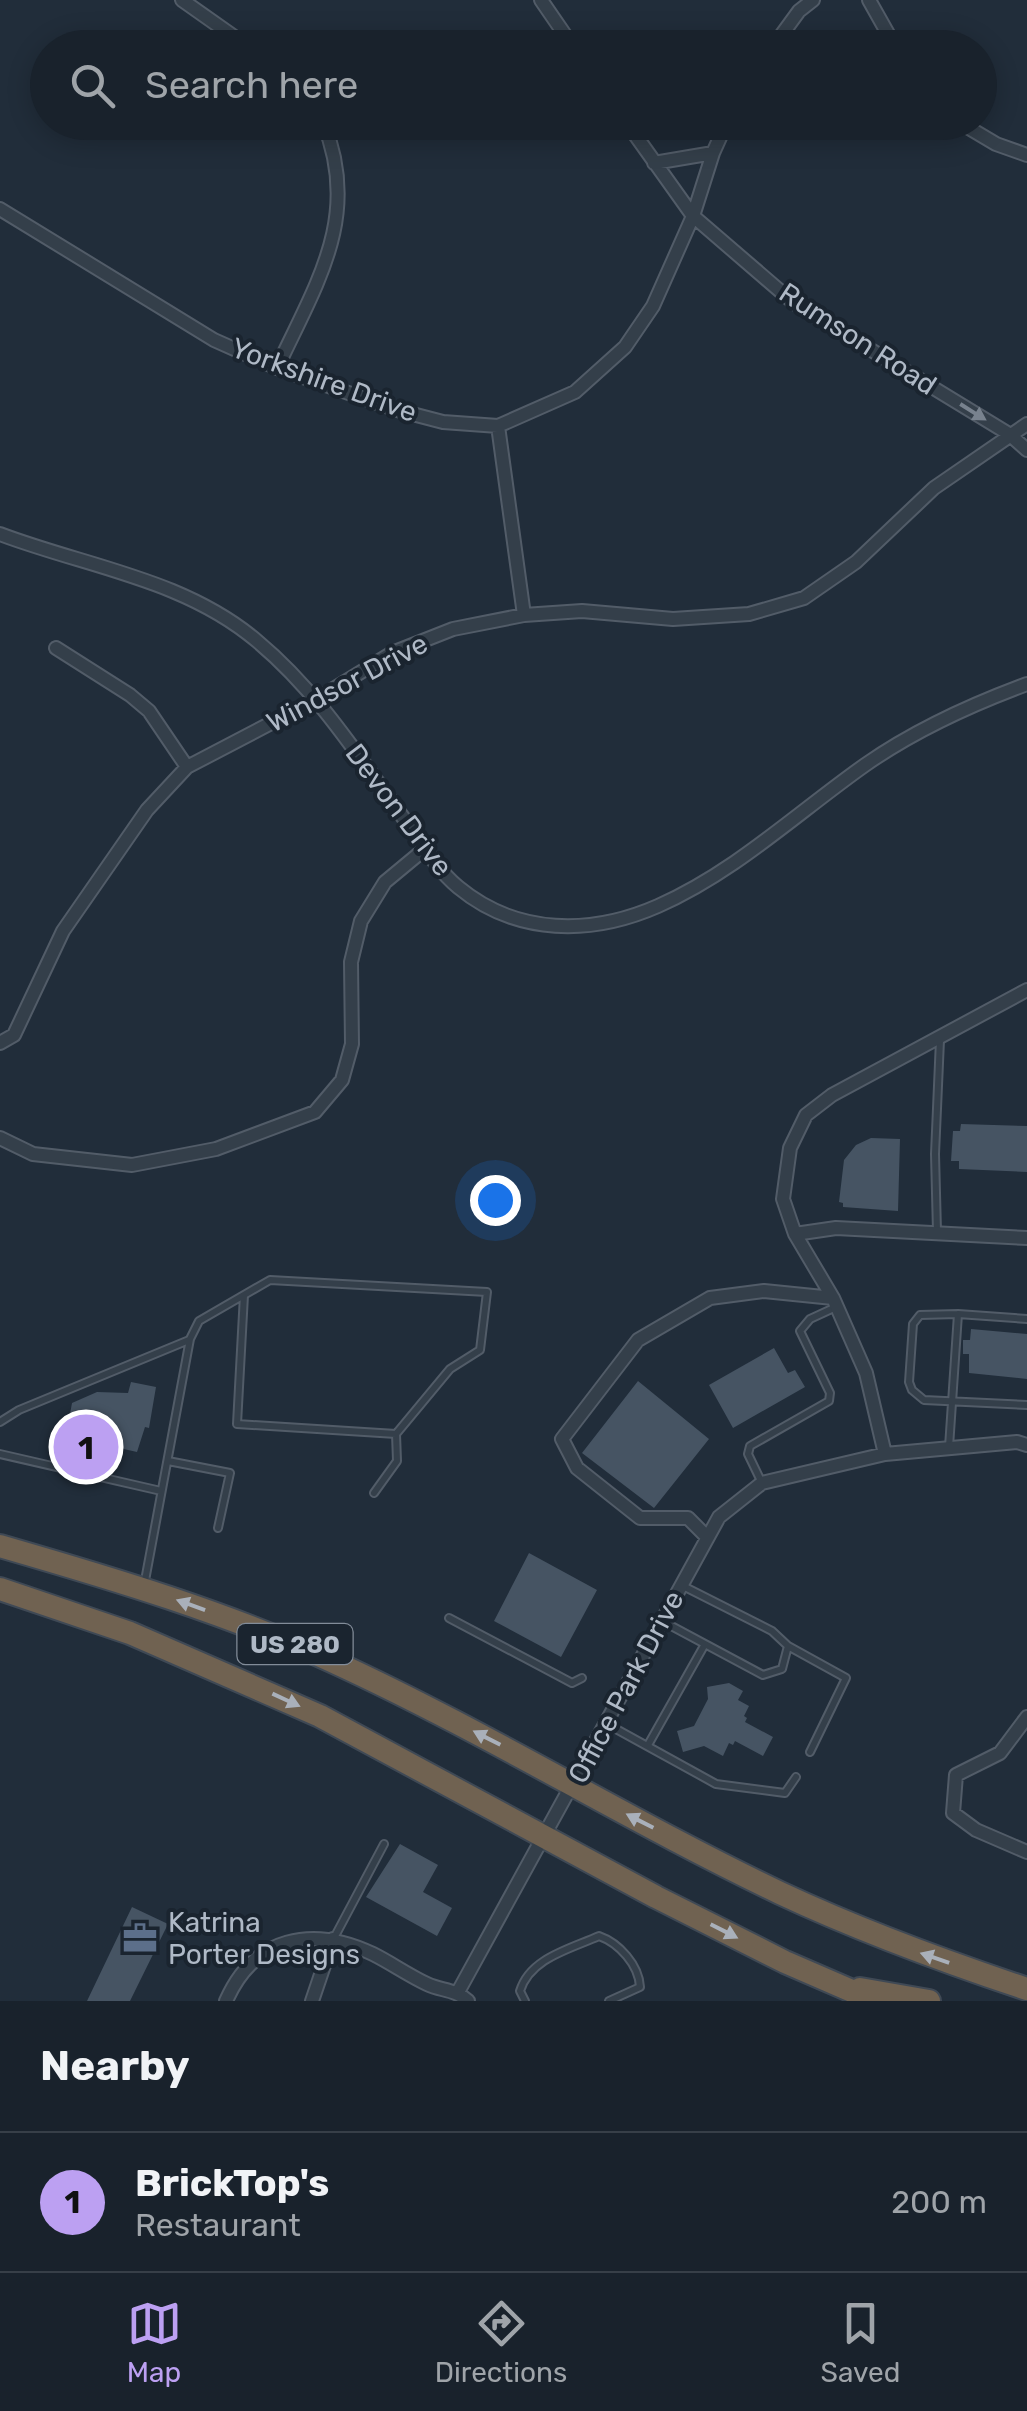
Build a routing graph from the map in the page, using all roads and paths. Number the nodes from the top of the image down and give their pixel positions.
1 (182, 0) edge
2 (541, 0) edge
3 (813, 0) edge
4 (868, 0) edge
5 (224, 30) edge
6 (562, 30) edge
7 (785, 30) edge
8 (886, 30) edge
9 (331, 140) edge
10 (638, 140) edge
11 (719, 140) edge
12 (989, 140) edge
13 (713, 153) junction
14 (1027, 155) edge
15 (654, 163) junction
16 (0, 210) edge
17 (693, 216) junction
18 (278, 368) junction
19 (1027, 424) edge
20 (498, 426) junction
21 (1008, 434) junction
22 (1027, 450) edge
23 (0, 534) edge
24 (524, 615) junction
25 (56, 648) dead end
26 (1027, 684) edge
27 (317, 699) junction
28 (188, 767) junction
29 (426, 848) junction
30 (1027, 990) edge
31 (940, 1036) junction
32 (0, 1043) edge
33 (0, 1138) edge
34 (937, 1233) junction
35 (795, 1234) junction
36 (1027, 1238) edge
37 (244, 1295) junction
38 (835, 1303) junction
39 (958, 1314) junction
40 (1027, 1319) edge
41 (190, 1339) junction
42 (950, 1400) junction
43 (1027, 1405) edge
44 (0, 1422) edge
45 (396, 1434) junction
46 (1027, 1445) edge
47 (949, 1448) junction
48 (0, 1454) edge
49 (885, 1454) junction
50 (168, 1461) junction
51 (762, 1483) junction
52 (161, 1491) junction
53 (374, 1493) dead end
54 (218, 1528) dead end
55 (707, 1536) junction
56 (0, 1546) edge
57 (681, 1584) junction
58 (144, 1588) junction
59 (0, 1589) edge
60 (449, 1618) dead end
61 (661, 1621) junction
62 (706, 1644) junction
63 (788, 1646) junction
64 (582, 1678) dead end
65 (1027, 1717) edge
66 (606, 1724) junction
67 (648, 1746) junction
68 (810, 1752) dead end
69 (796, 1778) dead end
70 (574, 1783) junction
71 (545, 1837) junction
72 (384, 1844) dead end
73 (1027, 1852) edge
74 (333, 1939) junction
75 (837, 1985) junction
76 (1027, 1989) edge
77 (463, 1996) edge
78 (226, 2001) edge
79 (312, 2001) edge
80 (525, 2001) edge
81 (609, 2001) edge
82 (857, 2001) edge
83 (875, 2001) edge
84 (929, 2001) edge

1 - 5 street
2 - 6 street
3 - 7 street
4 - 8 street
9 - 18 street
10 - 15 street, Rumson Road
11 - 13 street, Yorkshire Drive
12 - 14 street
13 - 15 street
13 - 17 street, Yorkshire Drive
15 - 17 street, Rumson Road
16 - 18 street, Yorkshire Drive
17 - 20 street, Yorkshire Drive
17 -> 21 street, Rumson Road
18 - 20 street, Yorkshire Drive
19 - 21 street, Windsor Drive
20 - 24 street
21 - 22 street, Rumson Road
21 - 24 street, Windsor Drive
23 - 27 street, Devon Drive
24 - 27 street, Windsor Drive
25 - 28 street
26 - 29 street, Devon Drive
27 - 28 street, Windsor Drive
27 - 29 street, Devon Drive
28 - 32 street, Windsor Drive
29 - 33 street
30 - 31 street
31 - 34 lane
31 - 35 street
34 - 35 street
34 - 36 street
35 - 38 street
37 - 41 lane
37 - 45 lane
37 - 45 lane
38 - 49 street
38 - 51 lane
38 - 55 street
39 - 40 lane
39 - 42 lane
39 - 42 lane
41 - 44 lane
41 - 50 lane
42 - 43 lane
42 - 47 lane
45 - 53 lane
46 - 47 street, Office Park Drive
47 - 49 street, Office Park Drive
48 - 52 lane
49 - 51 street, Office Park Drive
50 - 52 lane
50 - 54 lane
51 - 55 street, Office Park Drive
52 - 58 lane
55 - 57 street, Office Park Drive
56 - 58 highway, US 280
57 - 61 street, Office Park Drive
57 - 63 lane
70 -> 58 highway, US 280
59 -> 71 highway, US 280
60 - 64 lane
61 - 62 lane
61 - 66 street, Office Park Drive
62 - 63 lane
62 - 67 lane
63 - 68 lane
65 - 73 street
66 - 67 lane
66 - 70 street, Office Park Drive
67 - 69 lane
70 - 71 street, Office Park Drive
76 -> 70 highway, US 280
71 -> 75 highway, US 280
71 - 77 street, Office Park Drive
72 - 74 lane
74 - 77 street
74 - 78 street
74 - 79 street
75 - 82 highway
75 - 83 highway, US 280
75 - 84 highway
80 - 81 lane

